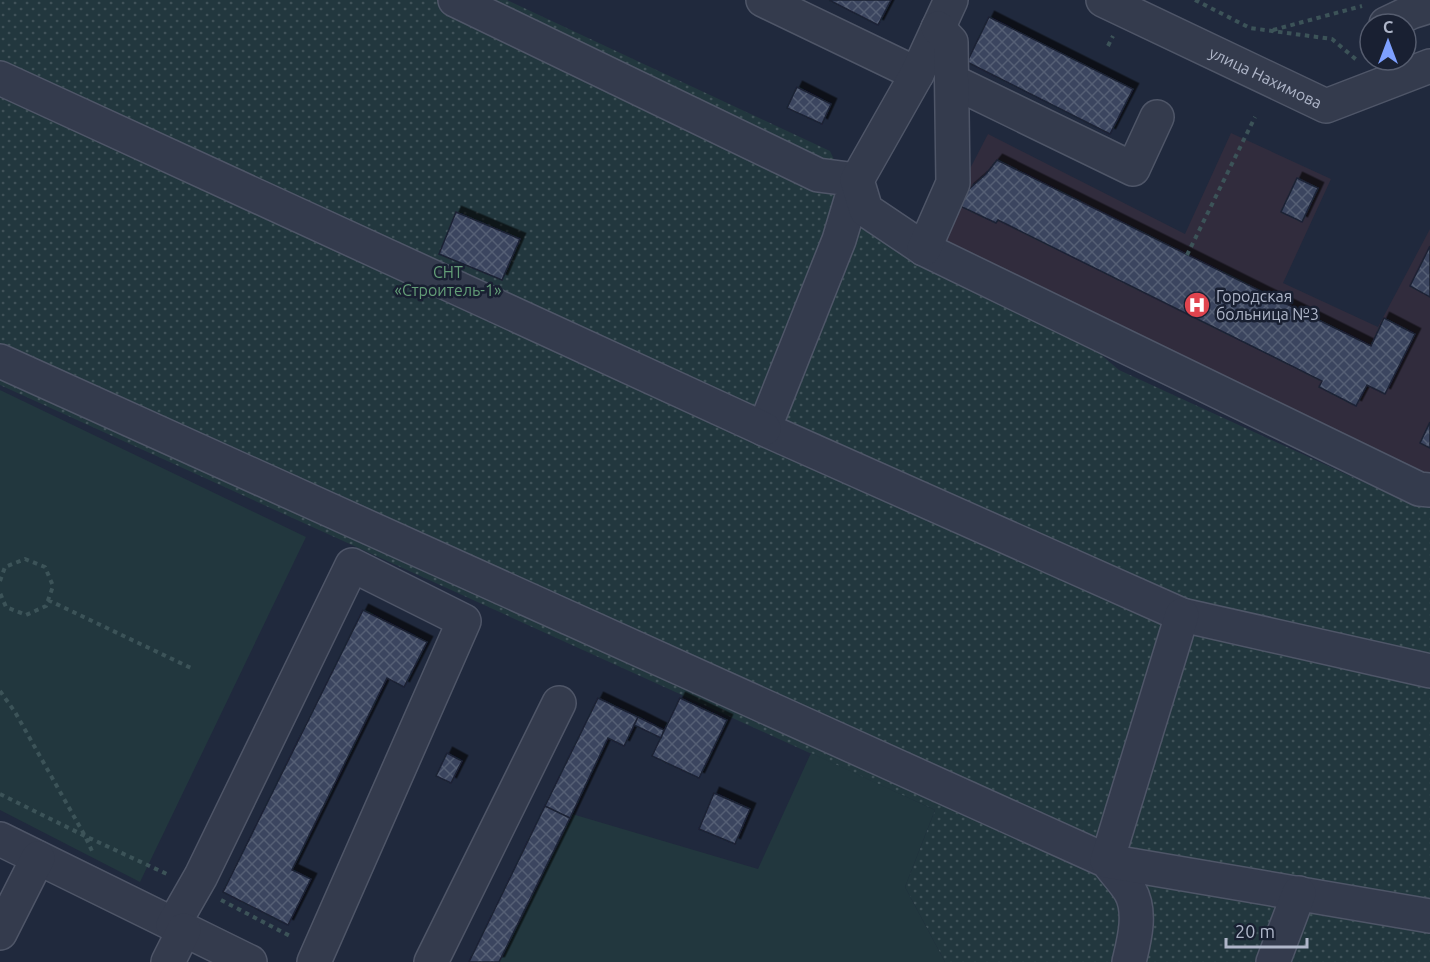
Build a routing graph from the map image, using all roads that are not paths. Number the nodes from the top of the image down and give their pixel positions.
1 (455, 0) edge
2 (763, 0) edge
3 (1103, 0) edge
4 (1430, 6) edge
5 (1411, 12) edge
6 (944, 14) edge
7 (1377, 72) edge
8 (917, 74) junction
9 (0, 78) edge
10 (952, 81) junction
11 (1157, 117) dead end
12 (857, 180) junction
13 (924, 249) junction
14 (0, 361) edge
15 (764, 429) junction
16 (1430, 490) edge
17 (1182, 615) junction
18 (1430, 671) edge
19 (559, 704) dead end
20 (0, 839) edge
21 (38, 858) junction
22 (1107, 861) junction
23 (1299, 893) junction
24 (1430, 916) edge
25 (179, 927) junction
26 (0, 933) edge
27 (316, 956) edge
28 (168, 962) edge
29 (250, 962) edge
30 (431, 962) edge
31 (1129, 962) edge
32 (1273, 962) edge

1 - 12 street
2 - 8 street
3 - 7 street, улица Нахимова
4 - 5 street
6 - 8 street
6 - 10 street
8 - 12 street
9 - 15 street
10 - 11 street
10 - 13 street
12 - 13 street
12 - 15 street
13 - 16 street
14 - 22 street
15 - 17 street
17 - 18 street
17 - 22 street
19 - 30 street
20 - 21 street
21 - 25 street
21 - 26 street
22 - 23 street
22 - 31 street
23 - 24 street
23 - 32 street
25 - 27 street
25 - 28 street
25 - 29 street

